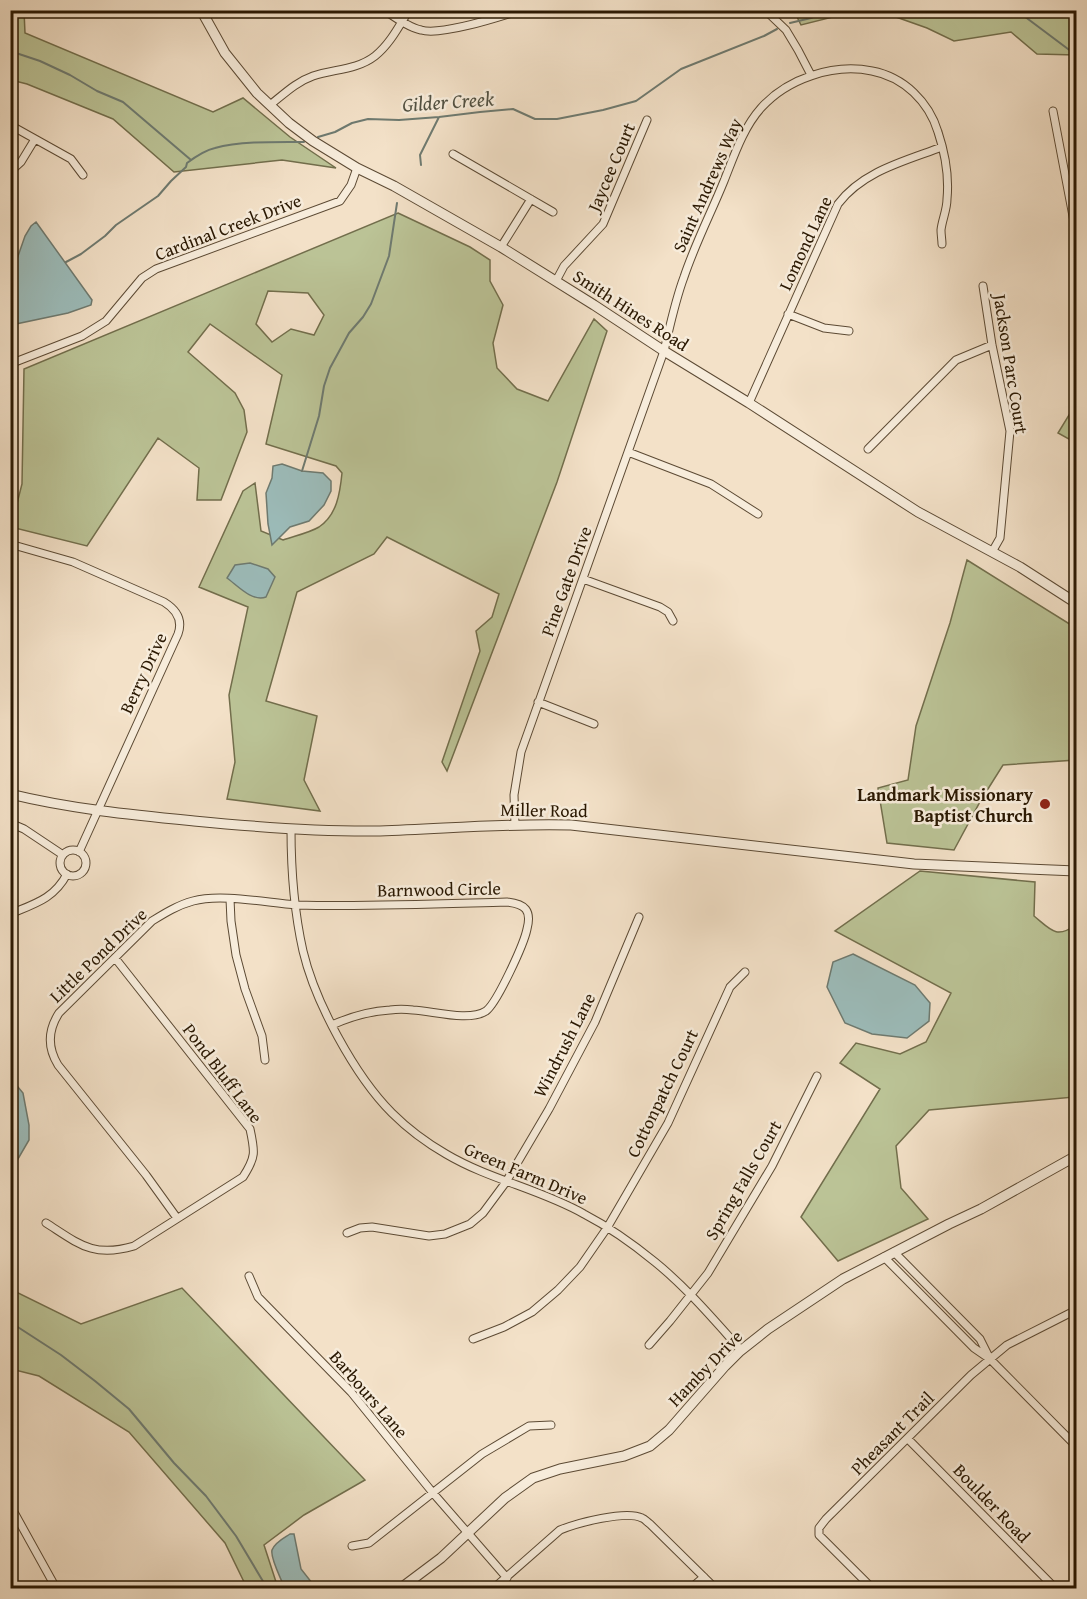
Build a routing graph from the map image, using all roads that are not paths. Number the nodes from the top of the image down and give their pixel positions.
1 (201, 10) edge
2 (240, 10) edge
3 (384, 10) edge
4 (409, 10) edge
5 (521, 10) edge
6 (765, 10) edge
7 (231, 13) dead end
8 (401, 22) junction
9 (811, 75) junction
10 (270, 105) junction
11 (1053, 111) dead end
12 (647, 120) dead end
13 (10, 125) edge
14 (35, 139) junction
15 (942, 147) junction
16 (453, 154) dead end
17 (357, 168) junction
18 (10, 172) edge
19 (83, 175) dead end
20 (531, 199) junction
21 (1073, 199) edge
22 (553, 212) dead end
23 (1077, 232) edge
24 (942, 244) dead end
25 (501, 247) junction
26 (556, 281) junction
27 (983, 286) dead end
28 (788, 314) junction
29 (849, 331) dead end
30 (992, 345) junction
31 (664, 351) junction
32 (10, 363) edge
33 (749, 403) junction
34 (868, 448) dead end
35 (628, 452) junction
36 (758, 514) dead end
37 (10, 544) edge
38 (992, 552) junction
39 (583, 579) junction
40 (1077, 603) edge
41 (673, 621) dead end
42 (538, 702) junction
43 (594, 724) dead end
44 (10, 794) edge
45 (97, 811) junction
46 (10, 823) edge
47 (515, 825) junction
48 (291, 829) junction
49 (79, 852) junction
50 (63, 855) junction
51 (1077, 871) edge
52 (67, 874) junction
53 (230, 899) junction
54 (295, 904) junction
55 (10, 914) edge
56 (639, 917) dead end
57 (115, 958) junction
58 (745, 972) dead end
59 (332, 1025) junction
60 (265, 1060) dead end
61 (817, 1076) dead end
62 (1077, 1156) edge
63 (506, 1182) junction
64 (177, 1218) junction
65 (46, 1223) dead end
66 (607, 1228) junction
67 (347, 1233) dead end
68 (894, 1252) junction
69 (884, 1257) junction
70 (249, 1276) dead end
71 (690, 1296) junction
72 (1077, 1311) edge
73 (473, 1339) dead end
74 (649, 1345) dead end
75 (741, 1350) junction
76 (990, 1359) junction
77 (550, 1425) dead end
78 (908, 1439) junction
79 (1077, 1446) edge
80 (433, 1492) junction
81 (10, 1505) edge
82 (468, 1533) junction
83 (352, 1546) dead end
84 (704, 1577) junction
85 (507, 1578) junction
86 (56, 1588) edge
87 (401, 1588) edge
88 (494, 1588) edge
89 (691, 1588) edge
90 (715, 1588) edge
91 (872, 1588) edge
92 (1054, 1588) edge

1 - 10 street, Smith Hines Road
2 - 7 street
3 - 8 street
4 - 8 street
5 - 8 street
6 - 9 street
8 - 10 street
9 - 15 street, Saint Andrews Way
9 - 31 street, Saint Andrews Way
10 - 17 street, Smith Hines Road
11 - 21 street
12 - 26 street, Jaycee Court
13 - 14 street
14 - 18 street
14 - 19 street
15 - 24 street, Saint Andrews Way
15 - 28 street, Lomond Lane
16 - 20 street
17 - 25 street, Smith Hines Road
17 - 32 street, Cardinal Creek Drive
20 - 22 street
20 - 25 street
21 - 23 street
25 - 26 street, Smith Hines Road
26 - 31 street, Smith Hines Road
27 - 30 street, Jackson Parc Court
28 - 29 street
28 - 33 street, Lomond Lane
30 - 34 street
30 - 38 street, Jackson Parc Court
31 - 33 street, Smith Hines Road
31 - 35 street, Pine Gate Drive
33 - 38 street, Smith Hines Road
35 - 36 street
35 - 39 street, Pine Gate Drive
37 - 45 street, Berry Drive
38 - 40 street, Smith Hines Road
39 - 41 street
39 - 42 street, Pine Gate Drive
42 - 43 street
42 - 47 street, Pine Gate Drive
44 - 45 street, Miller Road
45 - 48 street, Miller Road
45 - 49 street
46 - 50 street
47 - 48 street, Miller Road
47 - 51 street, Miller Road
48 - 54 street, Green Farm Drive
49 - 50 street
49 - 52 street
50 - 52 street
52 - 55 street
53 - 54 street, Little Pond Drive
53 - 57 street, Little Pond Drive
53 - 60 street
54 - 59 street, Green Farm Drive
54 - 59 street, Barnwood Circle
56 - 63 street, Windrush Lane
57 - 64 street, Little Pond Drive
57 - 64 street, Pond Bluff Lane
58 - 66 street, Cottonpatch Court
59 - 63 street, Green Farm Drive
61 - 71 street, Spring Falls Court
62 - 68 street, Hamby Drive
63 - 66 street, Green Farm Drive
63 - 67 street, Windrush Lane
64 - 65 street, Pond Bluff Lane
66 - 71 street, Green Farm Drive
66 - 73 street, Cottonpatch Court
68 - 69 street, Hamby Drive
68 - 76 street
69 - 75 street, Hamby Drive
69 - 76 street
70 - 80 street, Barbours Lane
71 - 74 street, Spring Falls Court
71 - 75 street, Green Farm Drive
72 - 76 street, Pheasant Trail
75 - 82 street, Hamby Drive
76 - 78 street, Pheasant Trail
76 - 79 street
77 - 80 street
78 - 91 street, Pheasant Trail
78 - 92 street, Boulder Road
80 - 82 street, Barbours Lane
80 - 83 street
81 - 86 street
82 - 85 street, Barbours Lane
82 - 87 street, Hamby Drive
84 - 85 street
84 - 89 street
84 - 90 street
85 - 88 street

